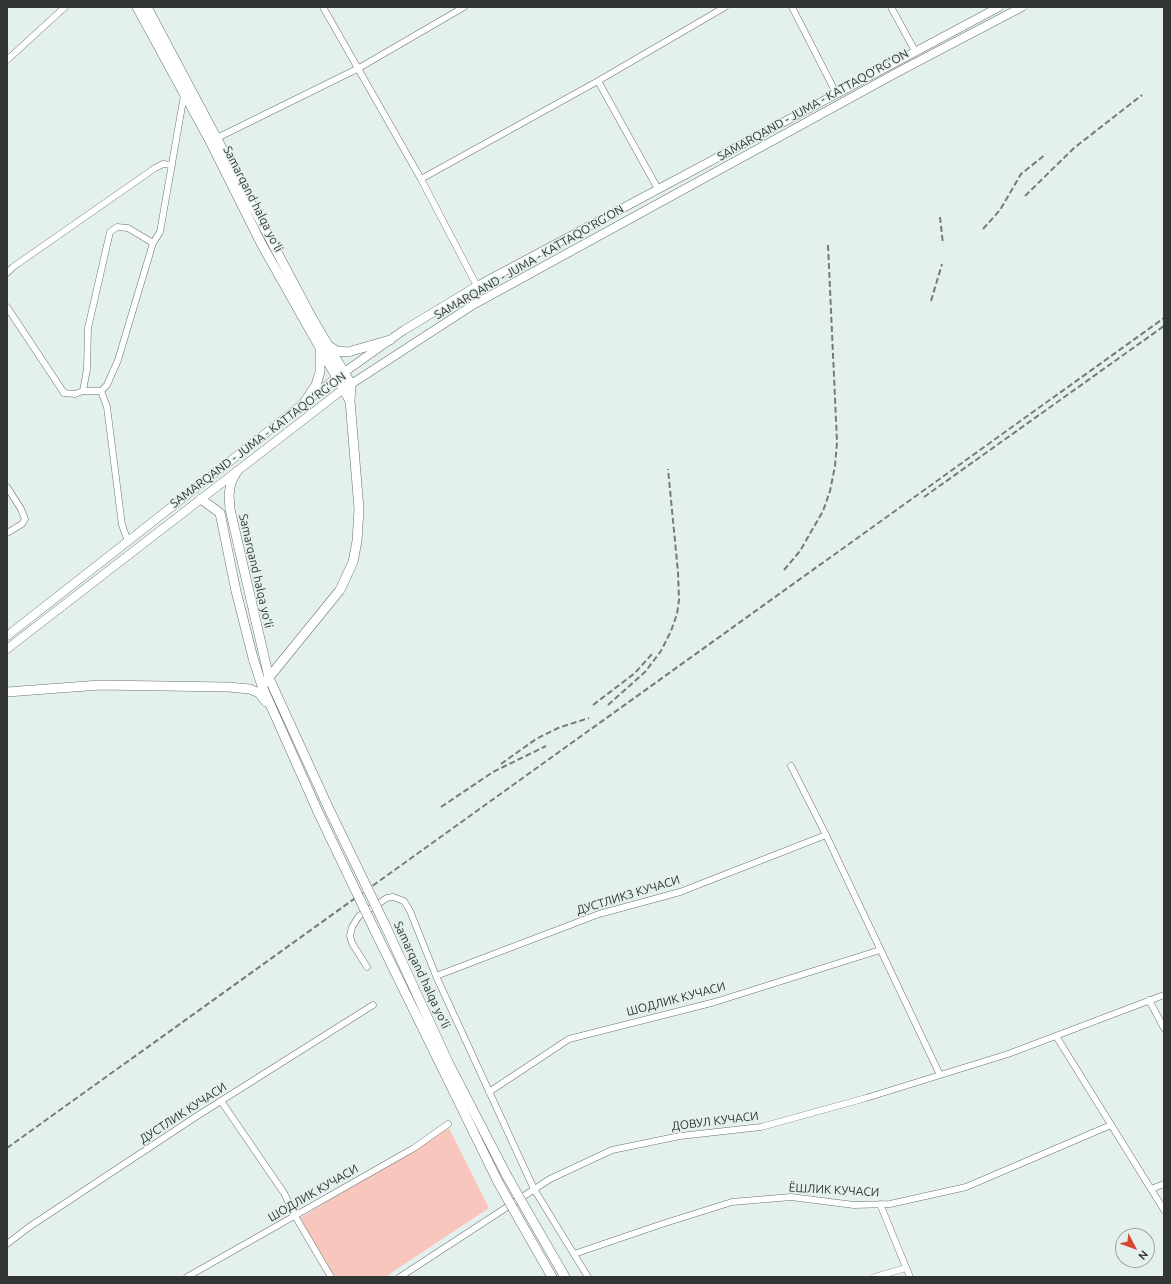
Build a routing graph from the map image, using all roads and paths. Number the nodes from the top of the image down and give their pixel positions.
1 (65, 7) edge
2 (137, 7) edge
3 (147, 7) edge
4 (323, 7) edge
5 (464, 7) edge
6 (725, 7) edge
7 (792, 7) edge
8 (891, 7) edge
9 (999, 7) edge
10 (1003, 7) edge
11 (1022, 7) edge
12 (1006, 16) junction
13 (915, 51) junction
14 (7, 60) edge
15 (359, 68) junction
16 (598, 82) junction
17 (836, 93) junction
18 (185, 94) junction
19 (214, 139) junction
20 (172, 165) junction
21 (421, 179) junction
22 (658, 189) junction
23 (153, 243) junction
24 (7, 273) edge
25 (477, 286) junction
26 (7, 307) edge
27 (390, 340) junction
28 (324, 347) junction
29 (344, 372) junction
30 (336, 378) junction
31 (351, 384) junction
32 (342, 390) junction
33 (83, 391) junction
34 (101, 391) junction
35 (350, 401) junction
36 (304, 403) junction
37 (237, 471) junction
38 (7, 487) edge
39 (201, 499) junction
40 (7, 533) edge
41 (128, 541) junction
42 (7, 636) edge
43 (7, 649) edge
44 (285, 659) junction
45 (269, 678) junction
46 (262, 686) junction
47 (7, 692) edge
48 (276, 693) junction
49 (276, 716) junction
50 (791, 766) dead end
51 (826, 835) junction
52 (880, 950) junction
53 (367, 967) dead end
54 (436, 976) junction
55 (1164, 995) edge
56 (1149, 1000) junction
57 (374, 1005) dead end
58 (1164, 1028) edge
59 (1056, 1036) junction
60 (940, 1075) junction
61 (489, 1092) junction
62 (221, 1101) junction
63 (448, 1124) dead end
64 (1112, 1125) junction
65 (1164, 1184) edge
66 (534, 1189) junction
67 (1151, 1189) junction
68 (880, 1204) junction
69 (1164, 1210) edge
70 (294, 1216) junction
71 (7, 1244) edge
72 (574, 1254) junction
73 (906, 1268) junction
74 (187, 1277) edge
75 (331, 1277) edge
76 (400, 1277) edge
77 (552, 1277) edge
78 (565, 1277) edge
79 (588, 1277) edge
80 (875, 1277) edge
81 (910, 1277) edge

1 - 14 street
2 - 18 highway, Samarqand halqa yoʻli
3 - 19 highway, Samarqand halqa yoʻli
4 - 15 street
5 - 15 street
6 - 16 street
7 - 17 street
8 - 13 street
9 - 13 main road, SAMARQAND - JUMA - KATTAQO‘RG‘ON
10 - 12 street
11 - 12 main road, SAMARQAND - JUMA - KATTAQO‘RG‘ON
12 - 31 main road, SAMARQAND - JUMA - KATTAQO‘RG‘ON
13 - 17 main road, SAMARQAND - JUMA - KATTAQO‘RG‘ON
15 - 19 street
15 - 21 street
16 - 21 street
16 - 22 street
17 - 22 main road, SAMARQAND - JUMA - KATTAQO‘RG‘ON
18 - 19 highway, Samarqand halqa yoʻli
18 - 20 street
19 - 28 highway, Samarqand halqa yoʻli
20 - 23 street
20 - 24 street
21 - 25 street
22 - 25 main road, SAMARQAND - JUMA - KATTAQO‘RG‘ON
23 - 33 street
23 - 34 street
25 - 27 main road, SAMARQAND - JUMA - KATTAQO‘RG‘ON
26 - 33 street
27 - 28 highway
27 - 29 main road, SAMARQAND - JUMA - KATTAQO‘RG‘ON
28 - 29 highway, Samarqand halqa yoʻli
28 - 30 highway, Samarqand halqa yoʻli
28 - 36 highway
29 - 30 main road, SAMARQAND - JUMA - KATTAQO‘RG‘ON
29 - 31 highway, Samarqand halqa yoʻli
30 - 32 highway, Samarqand halqa yoʻli
30 - 36 main road, SAMARQAND - JUMA - KATTAQO‘RG‘ON
31 - 32 main road, SAMARQAND - JUMA - KATTAQO‘RG‘ON
31 - 35 highway
32 - 35 highway, Samarqand halqa yoʻli
32 - 37 main road, SAMARQAND - JUMA - KATTAQO‘RG‘ON
33 - 34 street
34 - 41 street
35 - 44 highway
36 - 41 main road, SAMARQAND - JUMA - KATTAQO‘RG‘ON
37 - 39 main road, SAMARQAND - JUMA - KATTAQO‘RG‘ON
37 - 45 highway, Samarqand halqa yoʻli
38 - 40 street
39 - 43 main road, SAMARQAND - JUMA - KATTAQO‘RG‘ON
39 - 46 highway, Samarqand halqa yoʻli
41 - 42 main road, SAMARQAND - JUMA - KATTAQO‘RG‘ON
44 - 45 highway
44 - 48 highway
45 - 46 highway
45 - 48 highway, Samarqand halqa yoʻli
46 - 49 highway, Samarqand halqa yoʻli
47 - 49 highway
48 - 78 highway, Samarqand halqa yoʻli, bridge
49 - 77 highway, Samarqand halqa yoʻli, bridge
50 - 51 street
51 - 52 street
51 - 54 street, ДУСТЛИК3 КУЧАСИ
52 - 60 street
52 - 61 street, ШОДЛИК КУЧАСИ
53 - 54 street
54 - 61 street
55 - 56 street, ДОВУЛ КУЧАСИ
56 - 58 street
56 - 59 street, ДОВУЛ КУЧАСИ
57 - 62 street, ДУСТЛИК КУЧАСИ
59 - 60 street, ДОВУЛ КУЧАСИ
59 - 64 street
60 - 66 street, ДОВУЛ КУЧАСИ
61 - 66 street
62 - 70 street
62 - 71 street, ДУСТЛИК КУЧАСИ
63 - 70 street, ШОДЛИК КУЧАСИ
64 - 67 street
64 - 68 street, ЁШЛИК КУЧАСИ
65 - 67 street
66 - 72 street
66 - 76 street, ДОВУЛ КУЧАСИ
67 - 69 street
68 - 72 street, ЁШЛИК КУЧАСИ
68 - 73 street
70 - 74 street, ШОДЛИК КУЧАСИ
70 - 75 street
72 - 79 street
73 - 80 street
73 - 81 street

